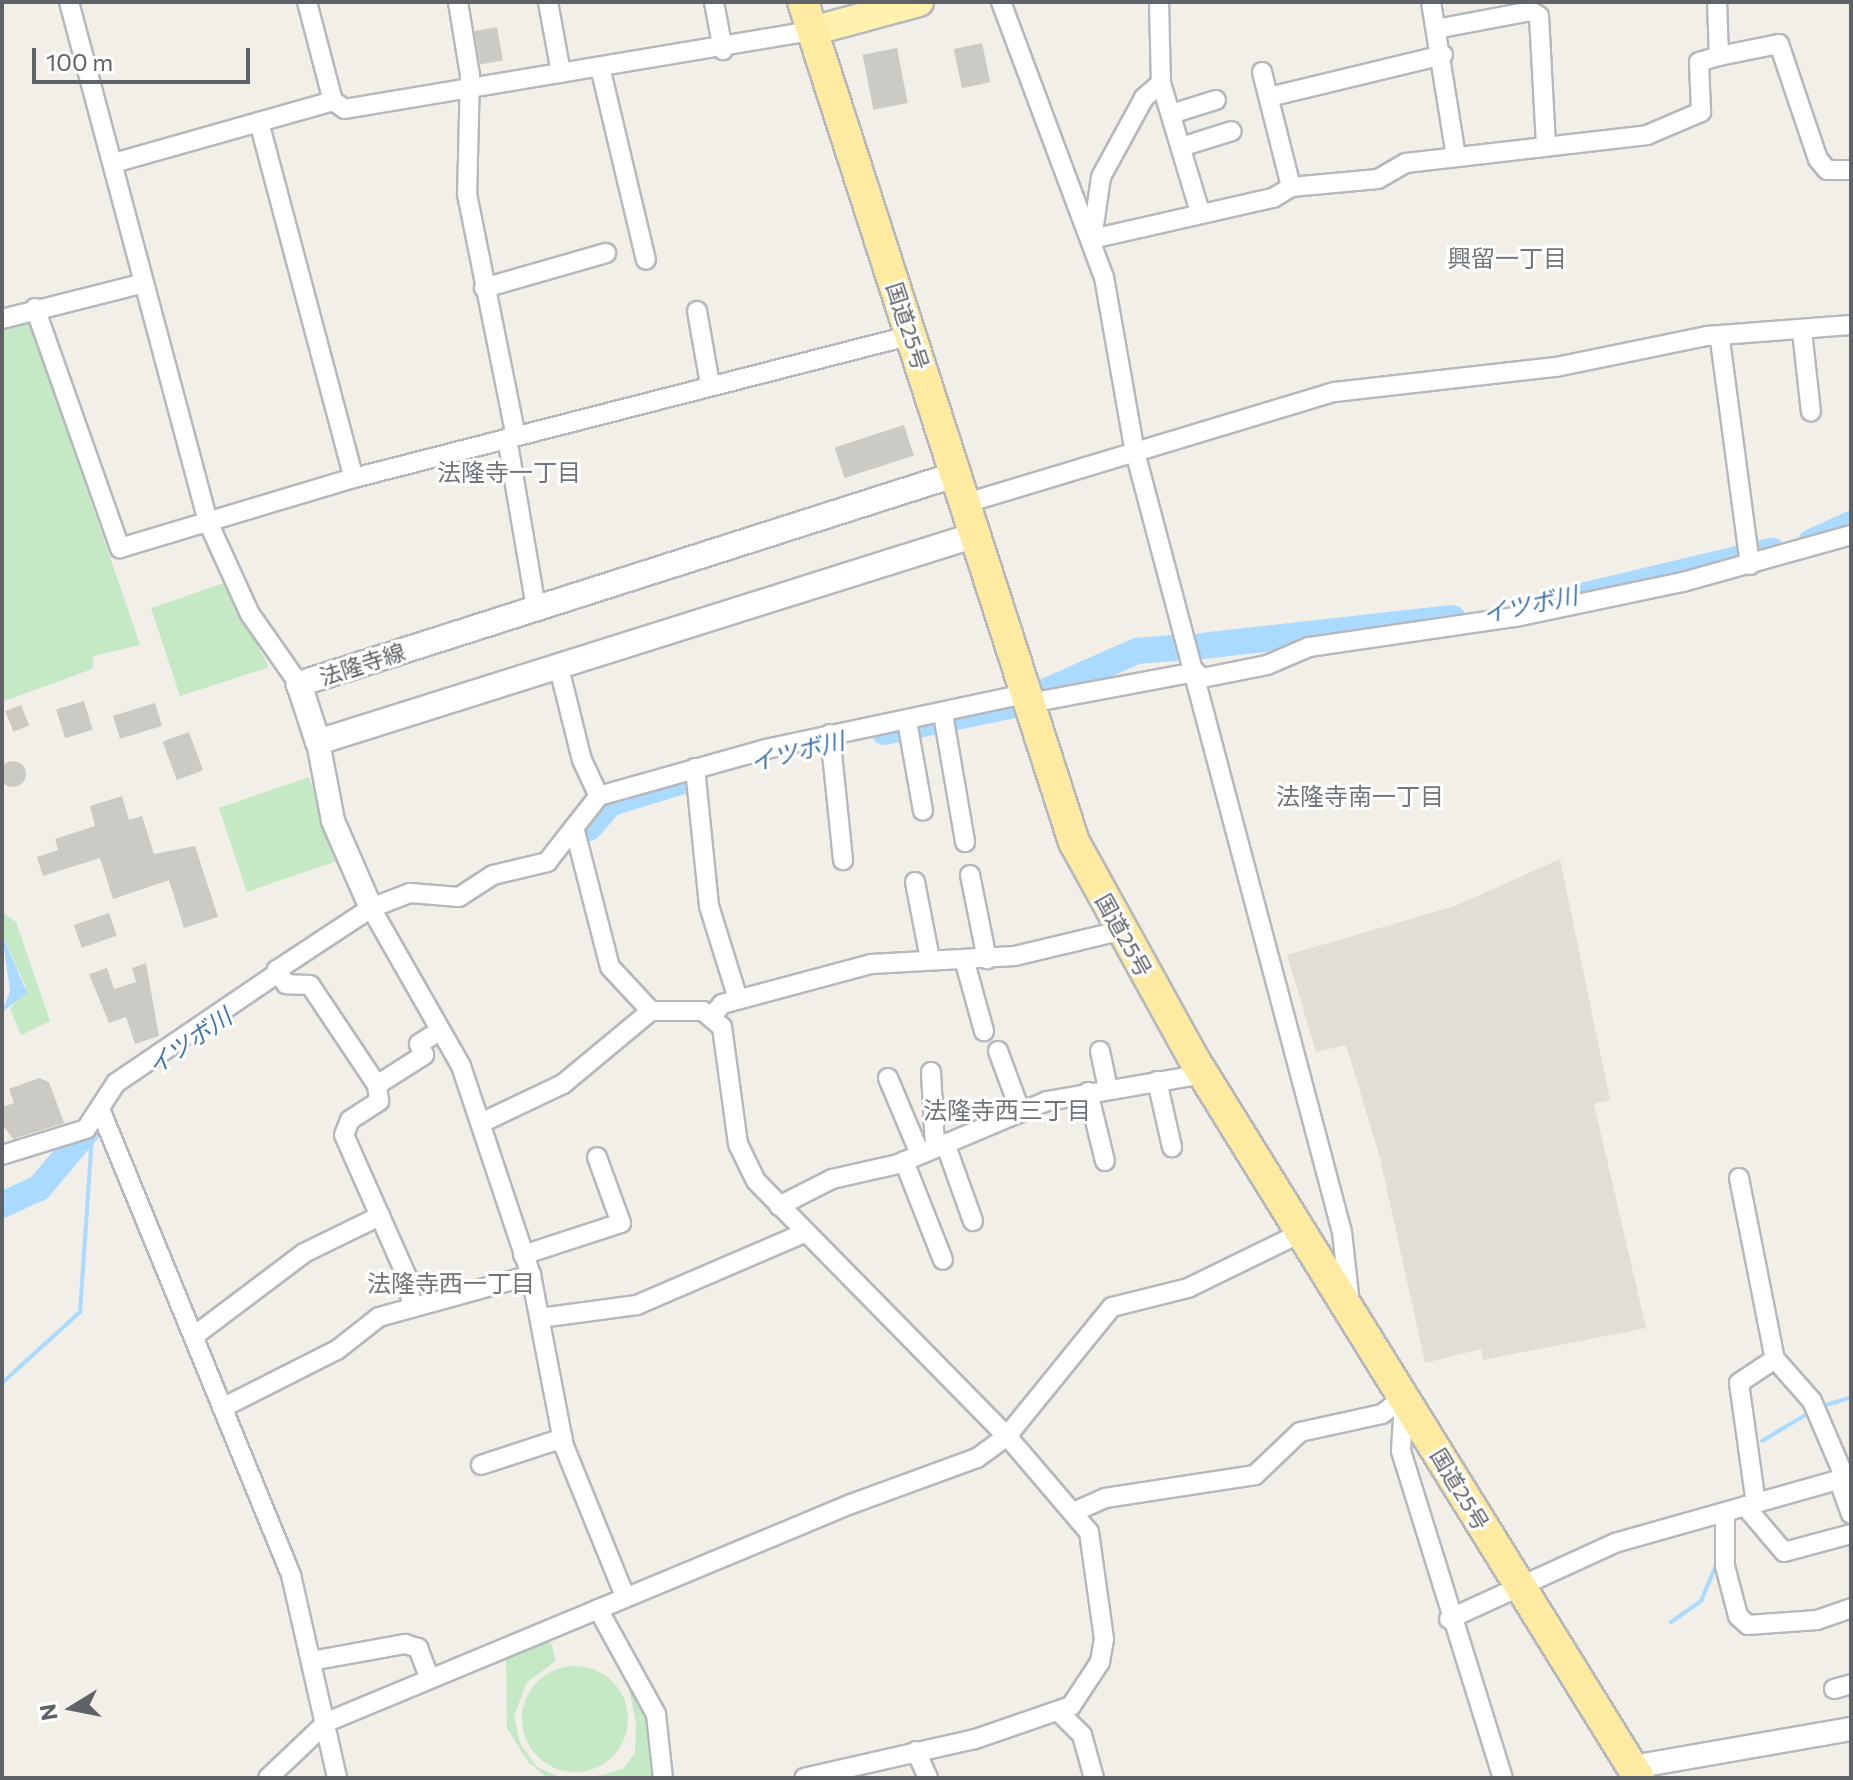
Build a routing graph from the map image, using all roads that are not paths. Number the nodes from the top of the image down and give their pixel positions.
1 (69, 2) edge
2 (307, 2) edge
3 (458, 2) edge
4 (548, 2) edge
5 (714, 2) edge
6 (803, 2) edge
7 (919, 2) edge
8 (1001, 2) edge
9 (1159, 2) edge
10 (1431, 2) edge
11 (1717, 2) edge
12 (1436, 29) junction
13 (812, 31) junction
14 (723, 50) junction
15 (1443, 55) junction
16 (1719, 56) junction
17 (600, 67) junction
18 (1262, 72) dead end
19 (561, 73) junction
20 (1161, 83) junction
21 (469, 87) junction
22 (1269, 97) junction
23 (1216, 100) dead end
24 (333, 101) junction
25 (1171, 114) junction
26 (259, 122) junction
27 (1232, 131) dead end
28 (1181, 147) junction
29 (1546, 147) junction
30 (1456, 157) junction
31 (114, 163) junction
32 (1851, 170) edge
33 (1291, 187) junction
34 (1199, 209) junction
35 (1092, 239) junction
36 (606, 253) dead end
37 (646, 260) dead end
38 (144, 283) junction
39 (484, 288) junction
40 (35, 308) junction
41 (697, 311) dead end
42 (2, 319) edge
43 (1851, 325) edge
44 (1802, 331) junction
45 (912, 335) junction
46 (1720, 340) junction
47 (710, 384) junction
48 (1811, 412) dead end
49 (512, 437) junction
50 (1135, 452) junction
51 (954, 475) junction
52 (354, 478) junction
53 (963, 504) junction
54 (208, 522) junction
55 (1851, 535) edge
56 (972, 536) junction
57 (1747, 557) junction
58 (536, 608) junction
59 (559, 668) junction
60 (1196, 676) junction
61 (299, 684) junction
62 (1025, 699) junction
63 (943, 719) junction
64 (908, 725) junction
65 (831, 740) junction
66 (318, 742) junction
67 (697, 773) junction
68 (599, 796) junction
69 (923, 811) dead end
70 (575, 831) junction
71 (965, 842) dead end
72 (843, 860) dead end
73 (970, 875) dead end
74 (915, 882) dead end
75 (371, 908) junction
76 (1119, 931) junction
77 (930, 959) junction
78 (964, 959) junction
79 (987, 959) junction
80 (278, 973) junction
81 (738, 999) junction
82 (651, 1011) junction
83 (714, 1014) junction
84 (439, 1031) junction
85 (984, 1031) dead end
86 (998, 1051) dead end
87 (1100, 1051) dead end
88 (931, 1072) dead end
89 (1203, 1074) junction
90 (888, 1078) dead end
91 (1157, 1081) junction
92 (377, 1085) junction
93 (1108, 1088) junction
94 (1088, 1092) junction
95 (100, 1109) junction
96 (1020, 1110) junction
97 (481, 1123) junction
98 (1172, 1147) dead end
99 (926, 1151) junction
100 (2, 1155) edge
101 (597, 1157) dead end
102 (1105, 1161) dead end
103 (1739, 1178) dead end
104 (779, 1206) junction
105 (380, 1216) junction
106 (973, 1221) dead end
107 (1301, 1233) junction
108 (802, 1234) junction
109 (523, 1255) junction
110 (943, 1260) dead end
111 (531, 1275) junction
112 (412, 1306) junction
113 (1350, 1311) junction
114 (540, 1318) junction
115 (194, 1336) junction
116 (1775, 1359) junction
117 (1404, 1397) junction
118 (222, 1408) junction
119 (1007, 1436) junction
120 (563, 1438) junction
121 (481, 1465) dead end
122 (1845, 1478) edge
123 (1751, 1505) junction
124 (1076, 1511) junction
125 (1725, 1512) junction
126 (1851, 1514) edge
127 (1851, 1534) edge
128 (1521, 1589) junction
129 (625, 1596) junction
130 (1851, 1608) edge
131 (598, 1609) junction
132 (1449, 1619) junction
133 (311, 1661) junction
134 (429, 1677) junction
135 (1060, 1713) junction
136 (327, 1722) junction
137 (1851, 1729) edge
138 (916, 1751) junction
139 (1636, 1772) edge
140 (268, 1778) edge
141 (337, 1778) edge
142 (663, 1778) edge
143 (804, 1778) edge
144 (928, 1778) edge
145 (1094, 1778) edge
146 (1503, 1778) edge

1 - 31 street
2 - 24 street
3 - 21 street
4 - 19 street
5 - 14 street
6 - 13 highway, 国道25号
7 - 13 main road
8 - 35 street
9 - 20 street
10 - 12 street
11 - 16 street
12 - 15 street
12 - 29 street
13 - 14 street
13 - 45 highway, 国道25号
14 - 17 street
15 - 22 street
15 - 30 street
16 - 29 street
16 - 32 street
17 - 19 street
17 - 37 street
18 - 22 street
19 - 21 street
20 - 25 street
20 - 35 street
21 - 24 street
21 - 39 street
22 - 33 street
23 - 25 street
24 - 26 street
25 - 28 street
26 - 31 street
26 - 52 street
27 - 28 street
28 - 34 street
29 - 30 street
30 - 33 street
31 - 38 street
33 - 34 street
34 - 35 street
35 - 50 street
36 - 39 street
38 - 40 street
38 - 54 street
39 - 49 street
40 - 42 street
40 - 54 street
41 - 47 street
43 - 44 street
44 - 46 street
44 - 48 street
45 - 47 street
45 - 51 highway, 国道25号
46 - 50 street
46 - 57 street
47 - 49 street
49 - 52 street
49 - 58 street
50 - 53 street
50 - 60 street
51 - 53 highway, 国道25号
51 - 58 main road, 法隆寺線
52 - 54 street
53 - 56 highway, 国道25号
54 - 61 street
55 - 57 street
56 - 59 main road
56 - 62 highway, 国道25号
57 - 60 street
58 - 61 main road, 法隆寺線
59 - 66 main road
59 - 68 street
60 - 62 street
60 - 113 street
61 - 66 main road, 法隆寺線
62 - 63 street
62 - 76 highway, 国道25号
63 - 64 street
63 - 71 street
64 - 65 street
64 - 69 street
65 - 67 street
65 - 72 street
66 - 75 street
67 - 68 street
67 - 81 street
68 - 70 street
70 - 75 street
70 - 82 street
73 - 79 street
74 - 77 street
75 - 80 street
75 - 84 street
76 - 79 street
76 - 89 highway, 国道25号
77 - 78 street
77 - 81 street
78 - 79 street
78 - 85 street
80 - 92 street
80 - 95 street
81 - 83 street
82 - 83 street
82 - 97 street
83 - 104 street
84 - 92 street
84 - 97 street
86 - 96 street
87 - 93 street
88 - 99 street
89 - 91 street
89 - 107 highway, 国道25号
90 - 99 street
91 - 93 street
91 - 98 street
92 - 105 street
93 - 94 street
94 - 96 street
94 - 102 street
95 - 100 street
95 - 115 street
96 - 99 street
97 - 109 street
99 - 104 street
99 - 106 street
99 - 110 street
101 - 109 street
103 - 116 street
104 - 108 street
105 - 112 street
105 - 115 street
107 - 113 highway, 国道25号
107 - 119 street
108 - 114 street
108 - 119 street
109 - 111 street
111 - 112 street
111 - 114 street
112 - 118 street
113 - 117 highway, 国道25号
114 - 120 street
115 - 118 street
116 - 122 street
116 - 123 street
117 - 124 street
117 - 128 highway, 国道25号
117 - 132 street
118 - 133 street
119 - 124 street
119 - 129 street
120 - 121 street
120 - 129 street
122 - 123 street
122 - 126 street
123 - 125 street
123 - 127 street
124 - 135 street
125 - 128 street
125 - 130 street
128 - 132 street
128 - 139 highway, 国道25号
129 - 131 street
131 - 134 street
131 - 142 street
132 - 146 street
133 - 134 street
133 - 136 street
134 - 136 street
135 - 138 street
135 - 145 street
136 - 140 street
136 - 141 street
137 - 139 street
138 - 143 street
138 - 144 street

